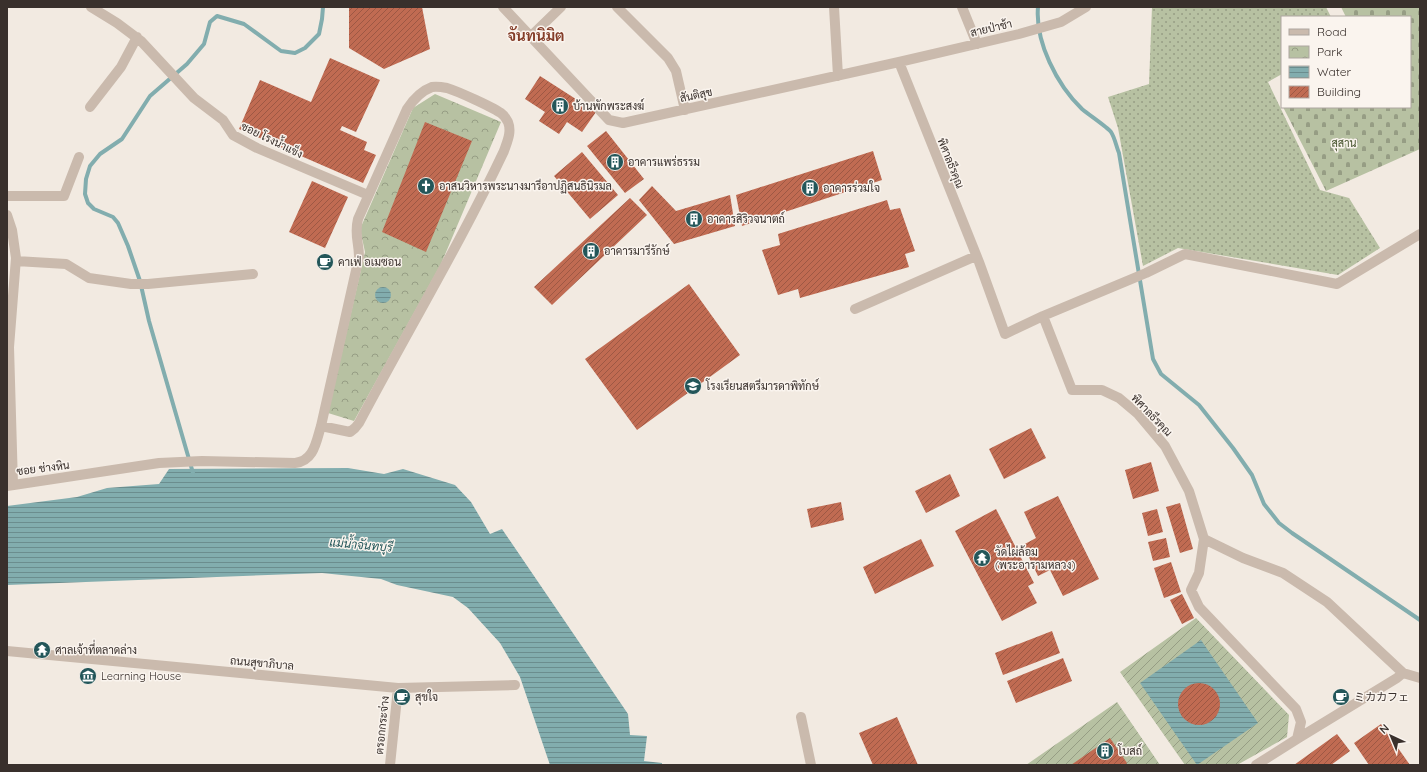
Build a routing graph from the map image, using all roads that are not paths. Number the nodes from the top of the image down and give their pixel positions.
1 (91, 7) edge
2 (503, 7) edge
3 (561, 7) edge
4 (617, 7) edge
5 (834, 7) edge
6 (962, 7) edge
7 (1086, 7) edge
8 (136, 37) junction
9 (530, 38) junction
10 (977, 44) junction
11 (899, 62) junction
12 (838, 76) junction
13 (90, 107) dead end
14 (685, 110) junction
15 (79, 157) dead end
16 (368, 195) junction
17 (7, 196) edge
18 (7, 215) edge
19 (1420, 234) edge
20 (976, 256) junction
21 (16, 261) junction
22 (253, 274) dead end
23 (855, 309) dead end
24 (1043, 316) junction
25 (321, 426) junction
26 (10, 485) edge
27 (1204, 539) junction
28 (7, 651) edge
29 (1403, 673) junction
30 (1420, 678) edge
31 (515, 685) dead end
32 (398, 688) junction
33 (801, 717) dead end
34 (1297, 739) junction
35 (390, 765) edge
36 (811, 765) edge
37 (1256, 765) edge

1 - 8 street, ซอย โรงน้ำแข็ง
2 - 9 street, สันติสุข
3 - 9 street
4 - 14 street
5 - 12 street
6 - 10 street
7 - 10 street, สายป่าช้า
8 - 13 street
8 - 16 street, ซอย โรงน้ำแข็ง
9 - 14 street, สันติสุข
10 - 11 street, สายป่าช้า
11 - 12 street, สันติสุข
11 - 20 street, พิศาลธีรคุณ
12 - 14 street, สันติสุข
15 - 17 street
16 - 25 street, ซอย ช่างหิน
16 - 25 street, ซอย ช่างหิน
18 - 21 street, ซอย ช่างหิน
19 - 24 street
20 - 23 street
20 - 24 street, พิศาลธีรคุณ
21 - 22 street
21 - 26 street, ซอย ช่างหิน
24 - 27 street, พิศาลธีรคุณ
25 - 26 street, ซอย ช่างหิน
27 - 29 street
27 - 34 street, พิศาลธีรคุณ
28 - 32 street, ถนนสุขาภิบาล
29 - 30 street
29 - 34 street
31 - 32 street, ถนนสุขาภิบาล
32 - 35 street, ตรอกกระจ่าง
33 - 36 street
34 - 37 street

